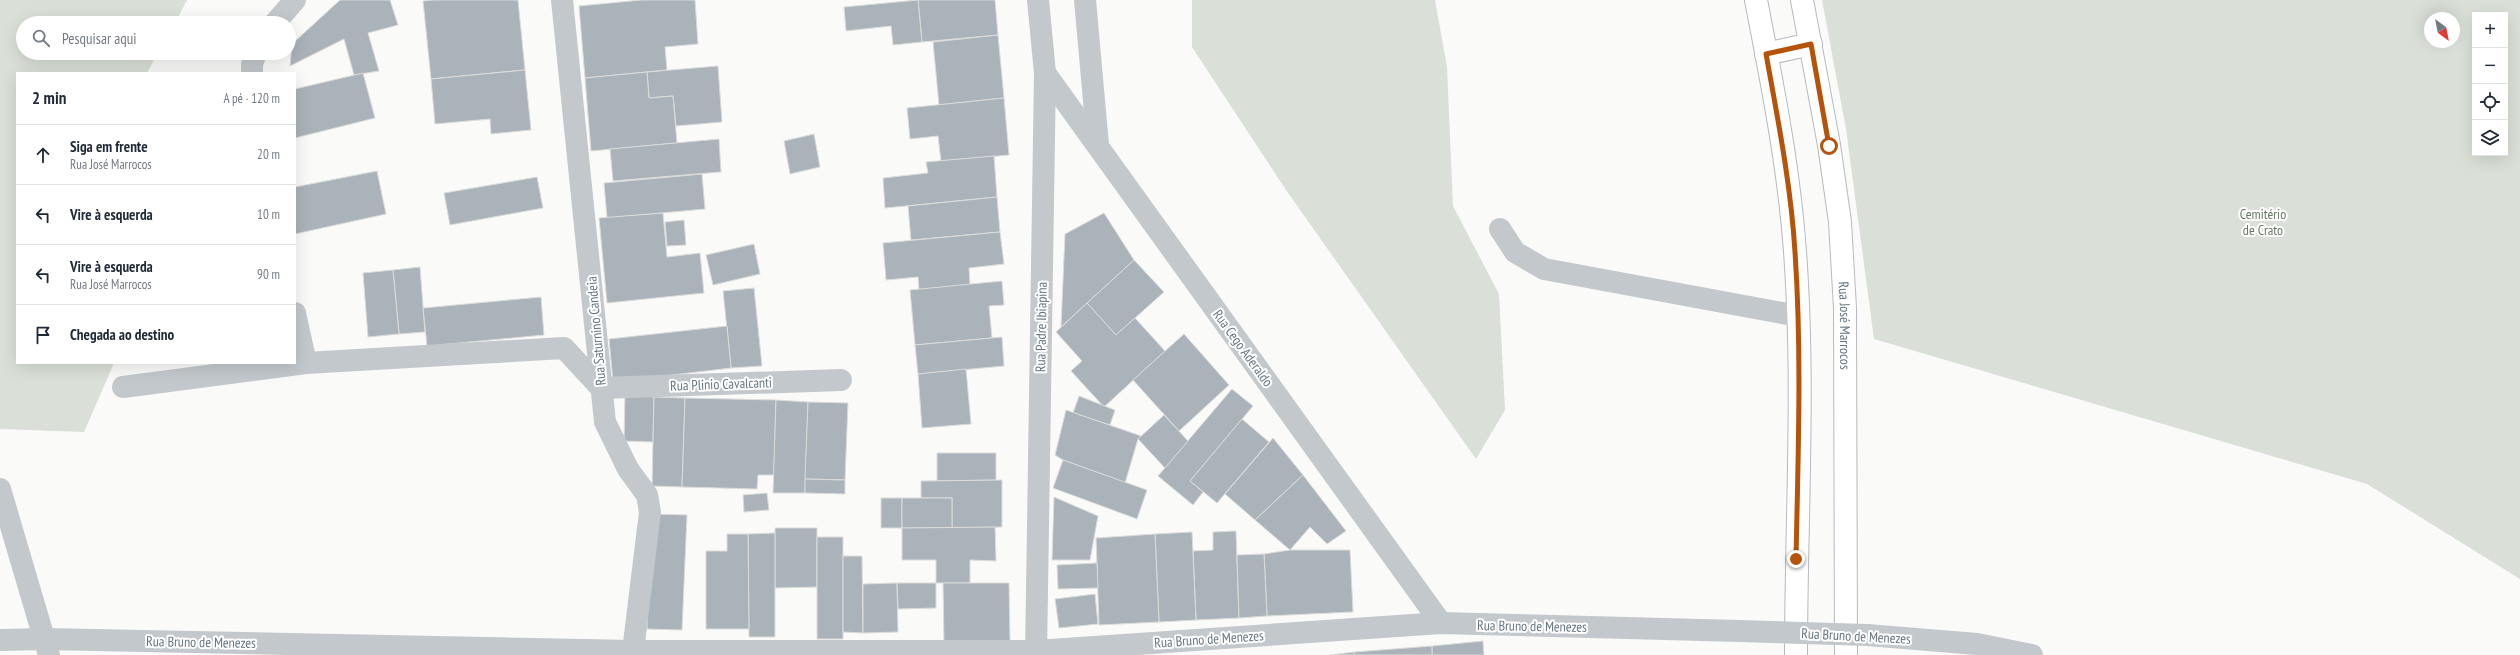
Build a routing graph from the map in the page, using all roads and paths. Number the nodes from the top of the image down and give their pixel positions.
1 (295, 0) edge
2 (562, 0) edge
3 (1038, 0) edge
4 (1084, 0) edge
5 (1756, 0) edge
6 (1802, 0) edge
7 (281, 16) edge
8 (1811, 44) junction
9 (1766, 54) junction
10 (253, 60) edge
11 (252, 72) edge
12 (1045, 73) junction
13 (1098, 146) junction
14 (1500, 229) dead end
15 (1798, 316) junction
16 (296, 318) edge
17 (306, 363) junction
18 (841, 380) dead end
19 (123, 387) dead end
20 (601, 388) junction
21 (0, 489) edge
22 (1441, 623) junction
23 (0, 640) edge
24 (46, 647) edge
25 (633, 651) junction
26 (1036, 653) edge
27 (1796, 655) edge
28 (1846, 655) edge
29 (2032, 655) edge

1 - 7 street
2 - 20 street, Rua Saturnino Candeia
3 - 12 street, Rua Padre Ibiapina
4 - 13 street
5 - 9 main road
6 - 8 main road, Rua José Marrocos
8 - 9 main road
8 - 28 main road, Rua José Marrocos
9 - 15 main road
10 - 11 street
12 - 13 street, Rua Cego Aderaldo
12 - 26 street, Rua Padre Ibiapina
13 - 22 street, Rua Cego Aderaldo
14 - 15 street
15 - 27 main road
16 - 17 street
17 - 19 street
17 - 20 street
18 - 20 street, Rua Plinio Cavalcanti
20 - 25 street, Rua Saturnino Candeia
21 - 24 street
22 - 26 street, Rua Bruno de Menezes
22 - 29 street, Rua Bruno de Menezes, bridge
23 - 24 street, Rua Bruno de Menezes
24 - 25 street, Rua Bruno de Menezes
25 - 26 street, Rua Bruno de Menezes

